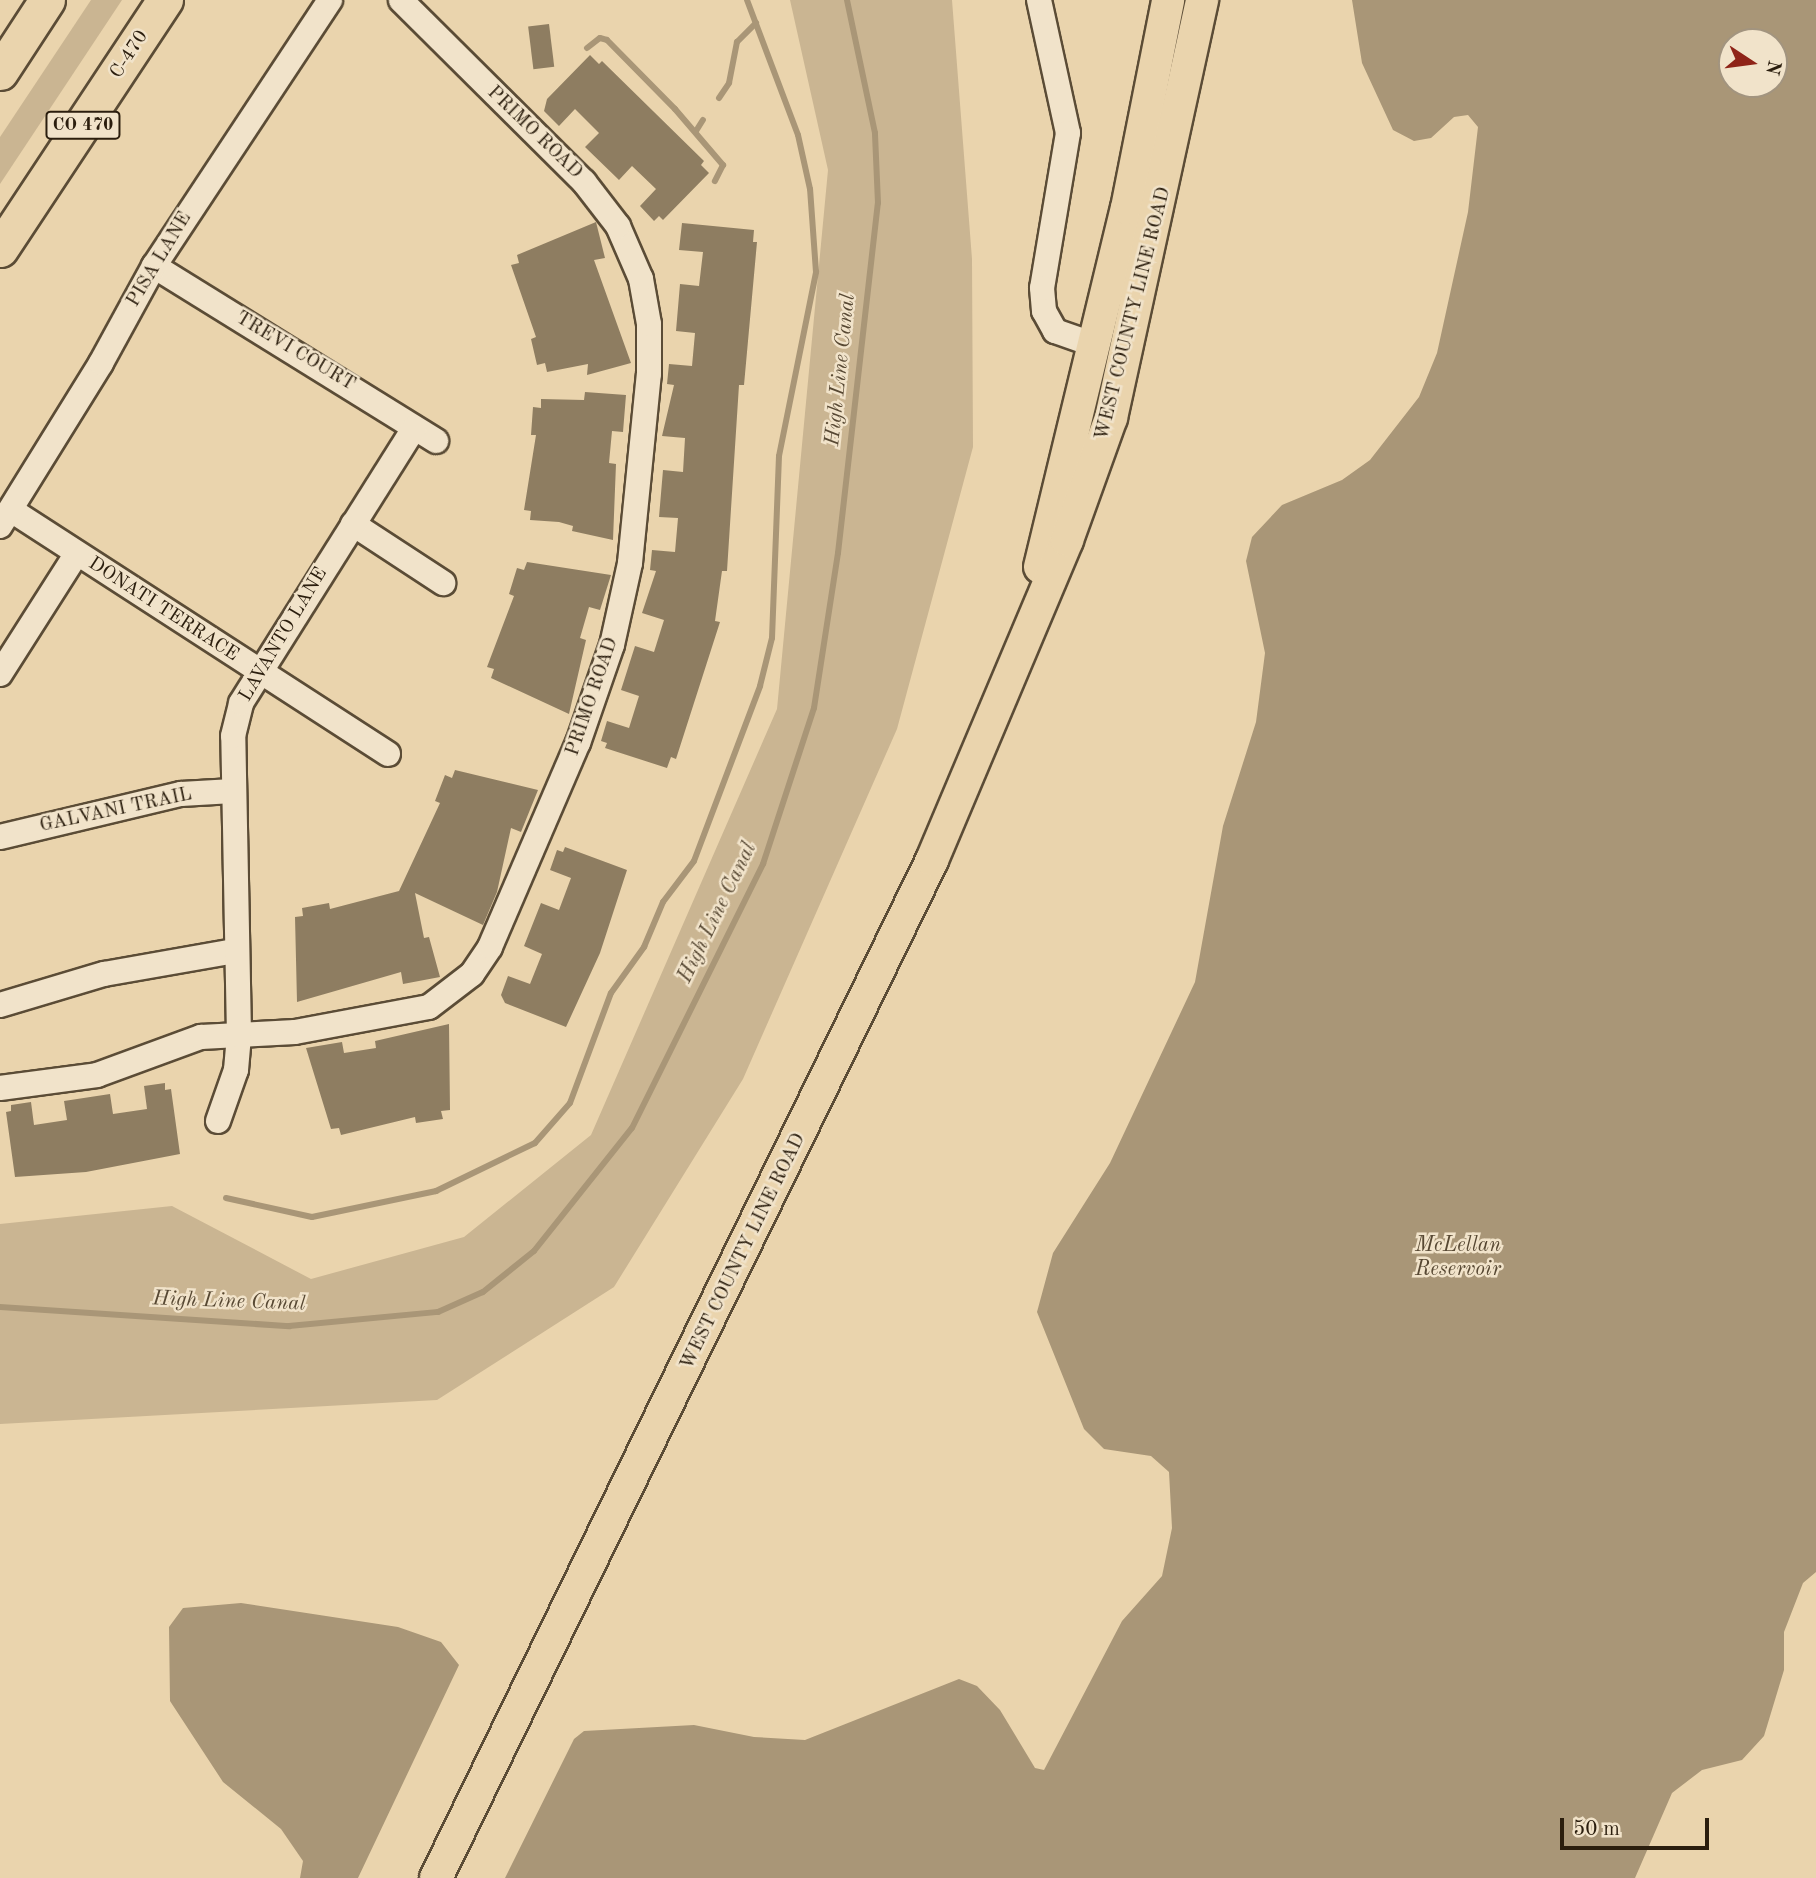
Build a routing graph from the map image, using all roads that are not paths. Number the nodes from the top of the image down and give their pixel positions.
1 (47, 0) edge
2 (165, 0) edge
3 (330, 0) edge
4 (401, 0) edge
5 (1039, 0) edge
6 (1168, 0) edge
7 (1202, 0) edge
8 (0, 72) edge
9 (0, 249) edge
10 (154, 266) junction
11 (1095, 345) junction
12 (414, 428) junction
13 (436, 442) dead end
14 (5, 518) edge
15 (352, 524) junction
16 (77, 553) junction
17 (443, 583) dead end
18 (1031, 617) junction
19 (257, 671) junction
20 (0, 674) edge
21 (388, 754) dead end
22 (233, 791) junction
23 (0, 836) edge
24 (234, 951) junction
25 (0, 1005) edge
26 (239, 1035) junction
27 (0, 1088) edge
28 (218, 1121) dead end
29 (436, 1878) edge

1 - 8 highway
2 - 9 highway, C-470 / CO 470
3 - 10 street, PISA LANE
4 - 26 street, PRIMO ROAD
5 - 11 street
6 - 11 main road, WEST COUNTY LINE ROAD
7 - 18 main road, WEST COUNTY LINE ROAD
10 - 12 street, TREVI COURT
10 - 14 street, PISA LANE
11 - 18 main road, WEST COUNTY LINE ROAD
12 - 13 street, TREVI COURT
12 - 15 street, LAVANTO LANE
14 - 16 street, DONATI TERRACE
15 - 17 street
15 - 19 street, LAVANTO LANE
16 - 19 street, DONATI TERRACE
16 - 20 street
18 - 29 main road, WEST COUNTY LINE ROAD
19 - 21 street, DONATI TERRACE
19 - 22 street, LAVANTO LANE
22 - 23 street, GALVANI TRAIL
22 - 24 street, LAVANTO LANE
24 - 25 street
24 - 26 street, LAVANTO LANE
26 - 27 street, PRIMO ROAD
26 - 28 street, LAVANTO LANE

